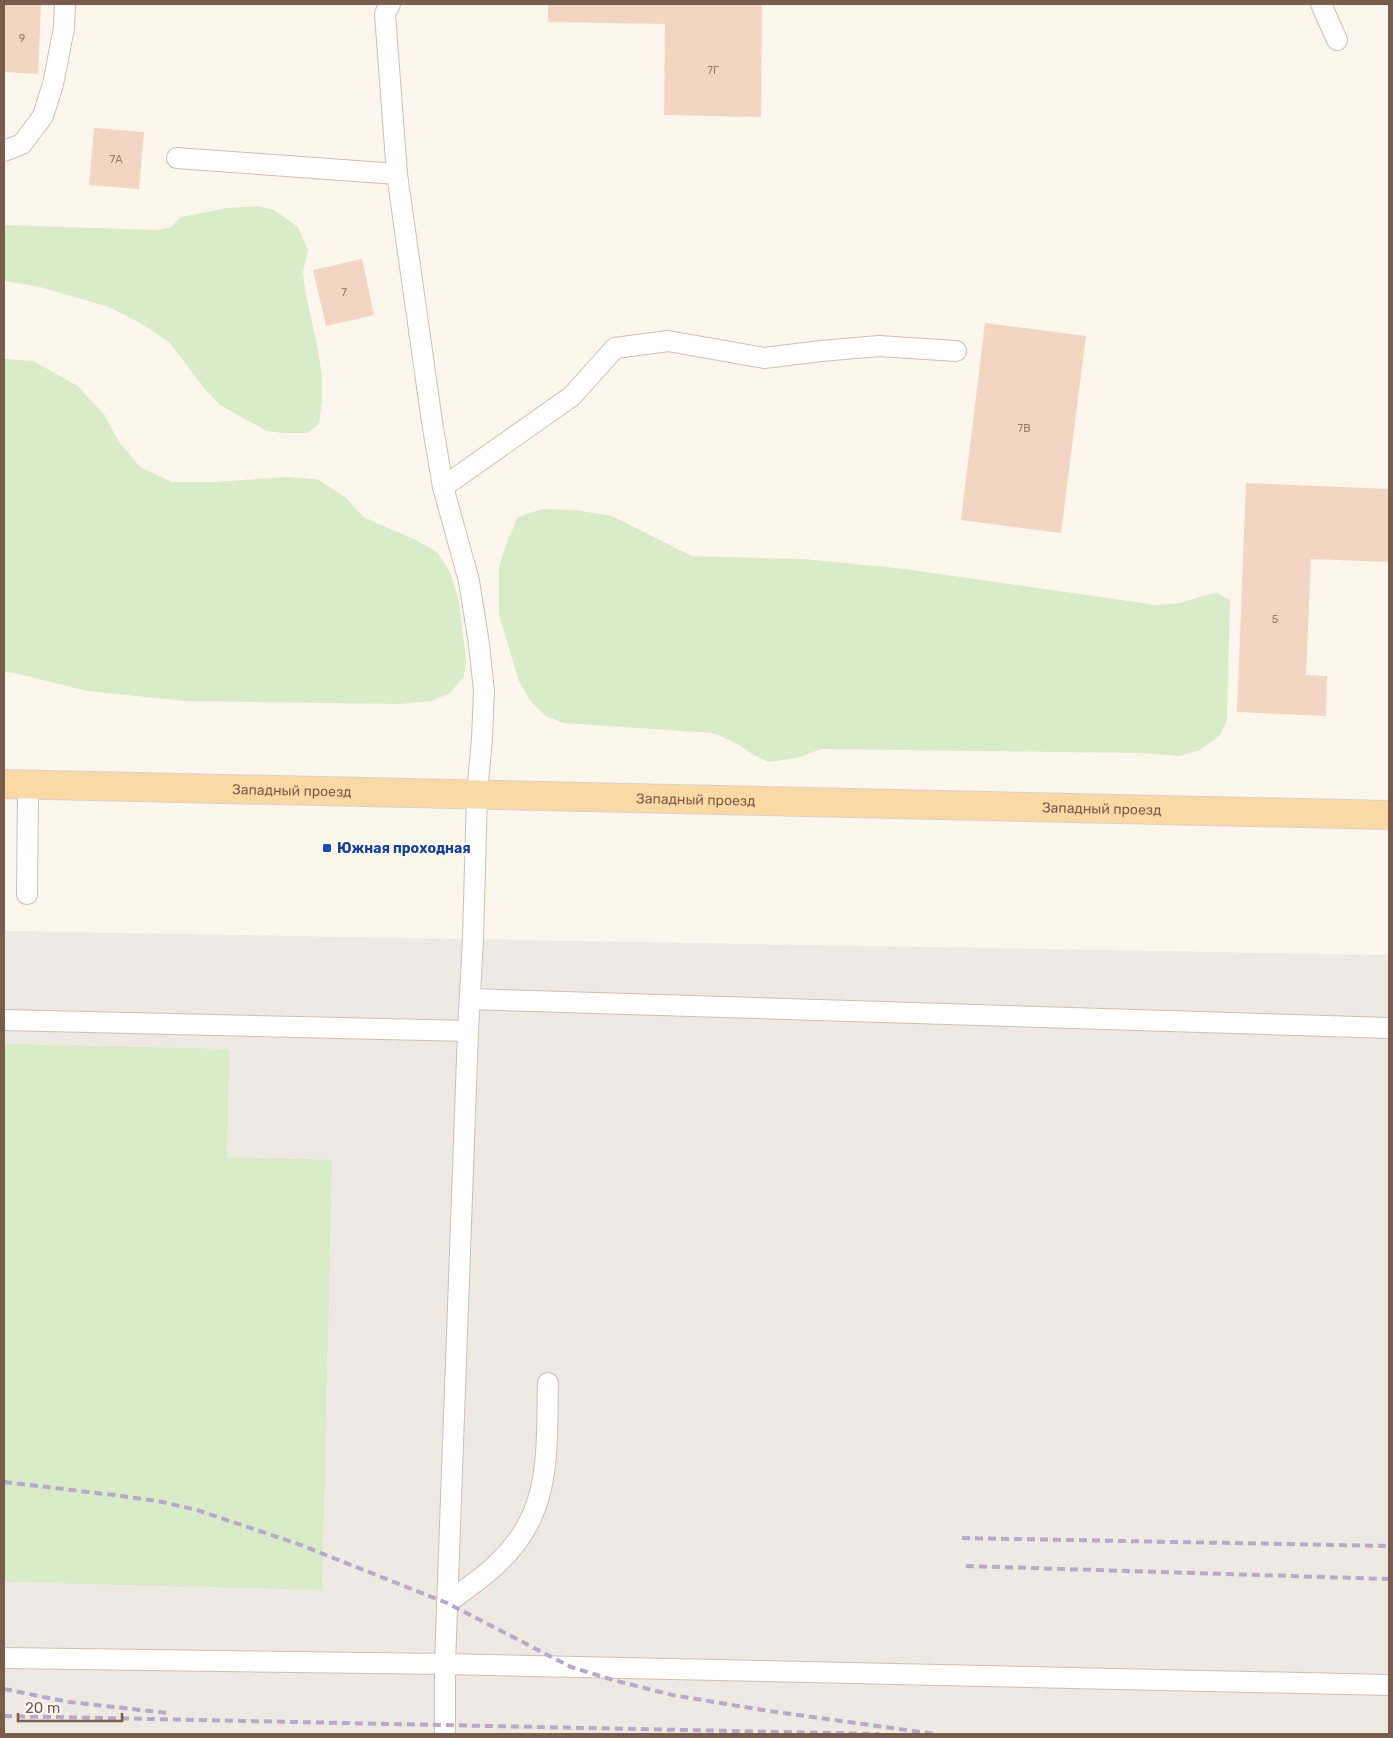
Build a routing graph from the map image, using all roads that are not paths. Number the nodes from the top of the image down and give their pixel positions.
1 (65, 4) edge
2 (390, 4) edge
3 (1321, 4) edge
4 (1337, 40) dead end
5 (4, 151) edge
6 (177, 158) dead end
7 (397, 174) junction
8 (956, 351) dead end
9 (443, 487) junction
10 (16, 784) edge
11 (477, 794) junction
12 (1389, 815) edge
13 (27, 894) dead end
14 (470, 999) junction
15 (4, 1020) edge
16 (1389, 1028) edge
17 (468, 1031) junction
18 (548, 1382) dead end
19 (448, 1603) junction
20 (4, 1658) edge
21 (445, 1664) junction
22 (1389, 1685) edge
23 (445, 1734) edge

1 - 5 lane
2 - 7 lane
3 - 4 lane
6 - 7 lane
7 - 9 lane
8 - 9 lane
9 - 11 lane
10 - 11 main road, Западный проезд
10 - 13 lane
11 - 12 main road, Западный проезд
11 - 14 lane
14 - 16 lane
14 - 17 lane
15 - 17 lane
17 - 19 lane
18 - 19 lane
19 - 21 lane
20 - 21 lane
21 - 22 lane
21 - 23 lane

